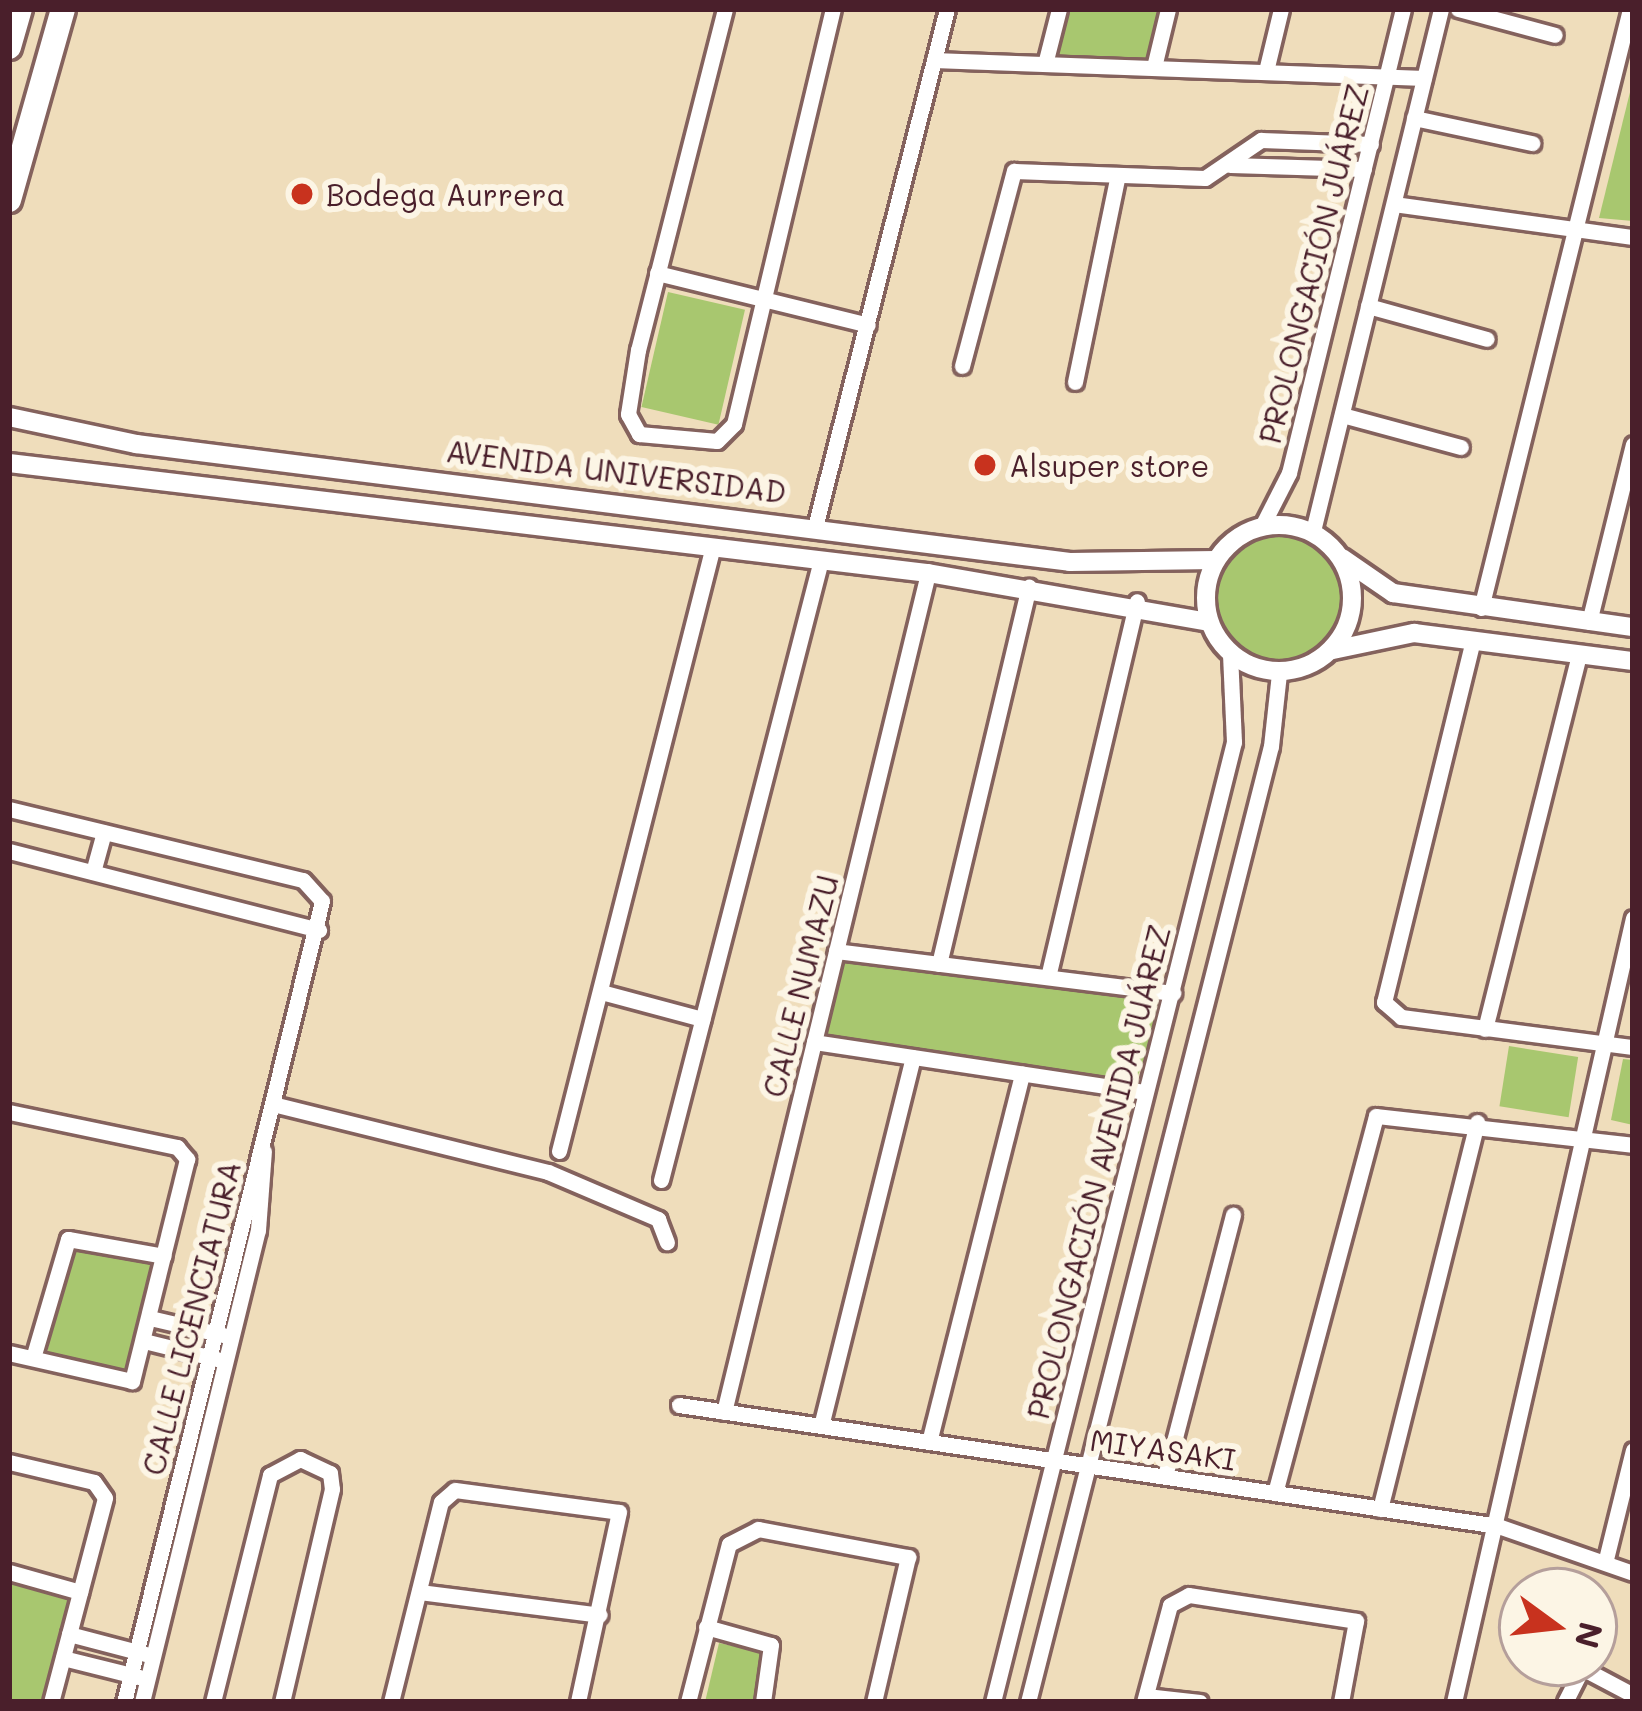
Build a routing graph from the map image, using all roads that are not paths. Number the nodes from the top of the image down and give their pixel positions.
1 (20, 9) edge
2 (62, 9) edge
3 (725, 9) edge
4 (833, 9) edge
5 (947, 9) edge
6 (1059, 9) edge
7 (1168, 9) edge
8 (1281, 9) edge
9 (1403, 9) edge
10 (1441, 9) edge
11 (1458, 9) edge
12 (1630, 9) edge
13 (1555, 35) dead end
14 (9, 47) edge
15 (934, 60) junction
16 (1045, 64) junction
17 (1154, 68) junction
18 (1266, 71) junction
19 (1388, 75) junction
20 (1424, 78) junction
21 (1414, 118) junction
22 (1532, 143) dead end
23 (1371, 144) junction
24 (1230, 165) junction
25 (1364, 169) junction
26 (1118, 175) junction
27 (9, 200) edge
28 (1394, 203) junction
29 (1575, 231) junction
30 (1633, 237) edge
31 (657, 273) junction
32 (760, 299) junction
33 (1368, 306) junction
34 (868, 325) junction
35 (1487, 339) dead end
36 (962, 366) dead end
37 (1075, 382) dead end
38 (1342, 415) junction
39 (9, 417) edge
40 (1633, 444) edge
41 (175, 447) junction
42 (1461, 447) dead end
43 (9, 463) edge
44 (171, 479) junction
45 (1262, 526) junction
46 (815, 527) junction
47 (1313, 531) junction
48 (712, 546) junction
49 (1342, 557) junction
50 (820, 560) junction
51 (1216, 560) junction
52 (928, 573) junction
53 (1028, 586) junction
54 (1136, 601) junction
55 (1481, 608) junction
56 (1209, 622) junction
57 (1589, 622) junction
58 (1633, 627) edge
59 (1473, 640) junction
60 (1333, 650) junction
61 (1230, 654) junction
62 (1579, 654) junction
63 (1633, 661) edge
64 (1279, 673) junction
65 (9, 808) edge
66 (104, 832) junction
67 (9, 851) edge
68 (93, 872) junction
69 (1633, 917) edge
70 (319, 930) junction
71 (836, 951) junction
72 (939, 964) junction
73 (1048, 977) junction
74 (601, 992) junction
75 (1173, 994) junction
76 (702, 1019) junction
77 (1486, 1029) junction
78 (814, 1042) junction
79 (1606, 1043) junction
80 (1633, 1047) edge
81 (913, 1057) junction
82 (1022, 1073) junction
83 (1143, 1092) junction
84 (277, 1106) junction
85 (9, 1112) edge
86 (1477, 1122) junction
87 (1588, 1137) junction
88 (1633, 1145) edge
89 (264, 1150) junction
90 (559, 1151) dead end
91 (661, 1180) dead end
92 (1233, 1214) dead end
93 (667, 1242) dead end
94 (164, 1256) junction
95 (150, 1318) junction
96 (214, 1333) junction
97 (232, 1337) junction
98 (144, 1341) junction
99 (9, 1353) edge
100 (208, 1356) junction
101 (33, 1358) junction
102 (226, 1361) junction
103 (679, 1405) dead end
104 (724, 1412) junction
105 (821, 1426) junction
106 (929, 1442) junction
107 (1633, 1450) edge
108 (1052, 1461) junction
109 (9, 1462) edge
110 (1090, 1465) junction
111 (1165, 1476) junction
112 (1275, 1493) junction
113 (1380, 1508) junction
114 (1498, 1526) junction
115 (1606, 1559) junction
116 (9, 1572) edge
117 (1633, 1573) edge
118 (80, 1592) junction
119 (419, 1592) junction
120 (600, 1615) junction
121 (706, 1627) junction
122 (69, 1634) junction
123 (145, 1654) junction
124 (63, 1658) junction
125 (139, 1677) junction
126 (1633, 1695) edge
127 (1145, 1699) edge
128 (391, 1701) edge
129 (52, 1702) edge
130 (124, 1702) edge
131 (142, 1702) edge
132 (212, 1702) edge
133 (282, 1702) edge
134 (402, 1702) edge
135 (578, 1702) edge
136 (688, 1702) edge
137 (763, 1702) edge
138 (874, 1702) edge
139 (992, 1702) edge
140 (1028, 1702) edge
141 (1200, 1702) edge
142 (1342, 1702) edge
143 (1454, 1702) edge
144 (1565, 1702) edge

1 - 14 highway
2 - 27 highway
3 - 31 street
4 - 32 street
5 - 15 street
6 - 16 street
7 - 17 street
8 - 18 street
9 - 19 street, PROLONGACIÓN JUÁREZ
10 - 20 street, PROLONGACIÓN JUÁREZ
11 - 13 street
12 - 29 street
15 - 16 street
15 - 34 street
16 - 17 street
17 - 18 street
18 - 19 street
19 - 20 street
19 - 23 street, PROLONGACIÓN JUÁREZ
20 - 21 street, PROLONGACIÓN JUÁREZ
21 - 22 street
21 - 28 street, PROLONGACIÓN JUÁREZ
23 - 24 street
23 - 25 street, PROLONGACIÓN JUÁREZ
24 - 25 street
24 - 26 street
25 - 45 street, PROLONGACIÓN JUÁREZ
26 - 36 street
26 - 37 street
28 - 29 street
28 - 33 street, PROLONGACIÓN JUÁREZ
29 - 30 street
29 - 55 street
31 - 32 street
31 - 32 street
32 - 34 street
33 - 35 street
33 - 38 street, PROLONGACIÓN JUÁREZ
34 - 46 street
38 - 42 street
38 - 47 street, PROLONGACIÓN JUÁREZ
39 - 41 main road, AVENIDA UNIVERSIDAD
40 - 57 street
41 - 44 main road
41 - 46 main road, AVENIDA UNIVERSIDAD
43 - 44 main road, AVENIDA UNIVERSIDAD
44 - 48 main road, AVENIDA UNIVERSIDAD
45 - 47 main road
45 - 51 main road
46 - 51 main road, AVENIDA UNIVERSIDAD
47 - 49 main road
48 - 50 main road, AVENIDA UNIVERSIDAD
48 - 74 street
49 - 55 main road
49 - 60 main road
50 - 52 main road, AVENIDA UNIVERSIDAD
50 - 76 street
51 - 56 main road
52 - 53 main road, AVENIDA UNIVERSIDAD
52 - 71 street, CALLE NUMAZU
53 - 54 main road, AVENIDA UNIVERSIDAD
53 - 72 street
54 - 56 main road, AVENIDA UNIVERSIDAD
54 - 73 street
55 - 57 main road
56 - 61 main road
57 - 58 main road
59 - 60 main road
59 - 62 main road
59 - 77 street
60 - 64 main road
61 - 64 main road
61 - 75 street, PROLONGACIÓN AVENIDA JUÁREZ
62 - 63 main road
62 - 77 street
64 - 110 street
65 - 66 street
66 - 68 street
66 - 70 street
67 - 68 street
68 - 70 street
69 - 79 street
70 - 84 street
71 - 72 street
71 - 78 street, CALLE NUMAZU
72 - 73 street
73 - 75 street
74 - 76 street
74 - 90 street
75 - 83 street, PROLONGACIÓN AVENIDA JUÁREZ
76 - 91 street
77 - 79 street
78 - 81 street
78 - 104 street, CALLE NUMAZU
79 - 80 street
79 - 87 street
81 - 82 street
81 - 105 street
82 - 83 street
82 - 106 street
83 - 108 street, PROLONGACIÓN AVENIDA JUÁREZ
84 - 89 street
84 - 93 street
85 - 94 street
86 - 87 street
86 - 112 street
86 - 113 street
87 - 88 street
87 - 114 street
89 - 96 street, CALLE LICENCIATURA
89 - 97 street, CALLE LICENCIATURA
92 - 111 street
94 - 95 street
94 - 101 street
95 - 96 street
95 - 98 street
96 - 97 street
96 - 100 street, CALLE LICENCIATURA
97 - 102 street, CALLE LICENCIATURA
98 - 100 street
98 - 101 street
99 - 101 street
100 - 102 street
100 - 123 street, CALLE LICENCIATURA
102 - 123 street, CALLE LICENCIATURA
103 - 104 street, MIYASAKI
104 - 105 street, MIYASAKI
105 - 106 street, MIYASAKI
106 - 108 street, MIYASAKI
107 - 115 street
108 - 110 street, MIYASAKI
108 - 139 street, PROLONGACIÓN AVENIDA JUÁREZ
109 - 118 street
110 - 111 street, MIYASAKI
110 - 140 street
111 - 112 street, MIYASAKI
112 - 113 street, MIYASAKI
113 - 114 street, MIYASAKI
114 - 115 street, MIYASAKI
114 - 143 street
115 - 117 street, MIYASAKI
116 - 118 street
118 - 122 street
119 - 120 street
119 - 120 street
119 - 128 street
120 - 135 street
121 - 136 street
121 - 137 street
121 - 138 street
122 - 123 street
122 - 124 street
123 - 125 street, CALLE LICENCIATURA
124 - 125 street
124 - 129 street
125 - 130 street, CALLE LICENCIATURA
125 - 131 street, CALLE LICENCIATURA
126 - 144 street
127 - 141 street
127 - 142 street
128 - 134 street
132 - 133 street

